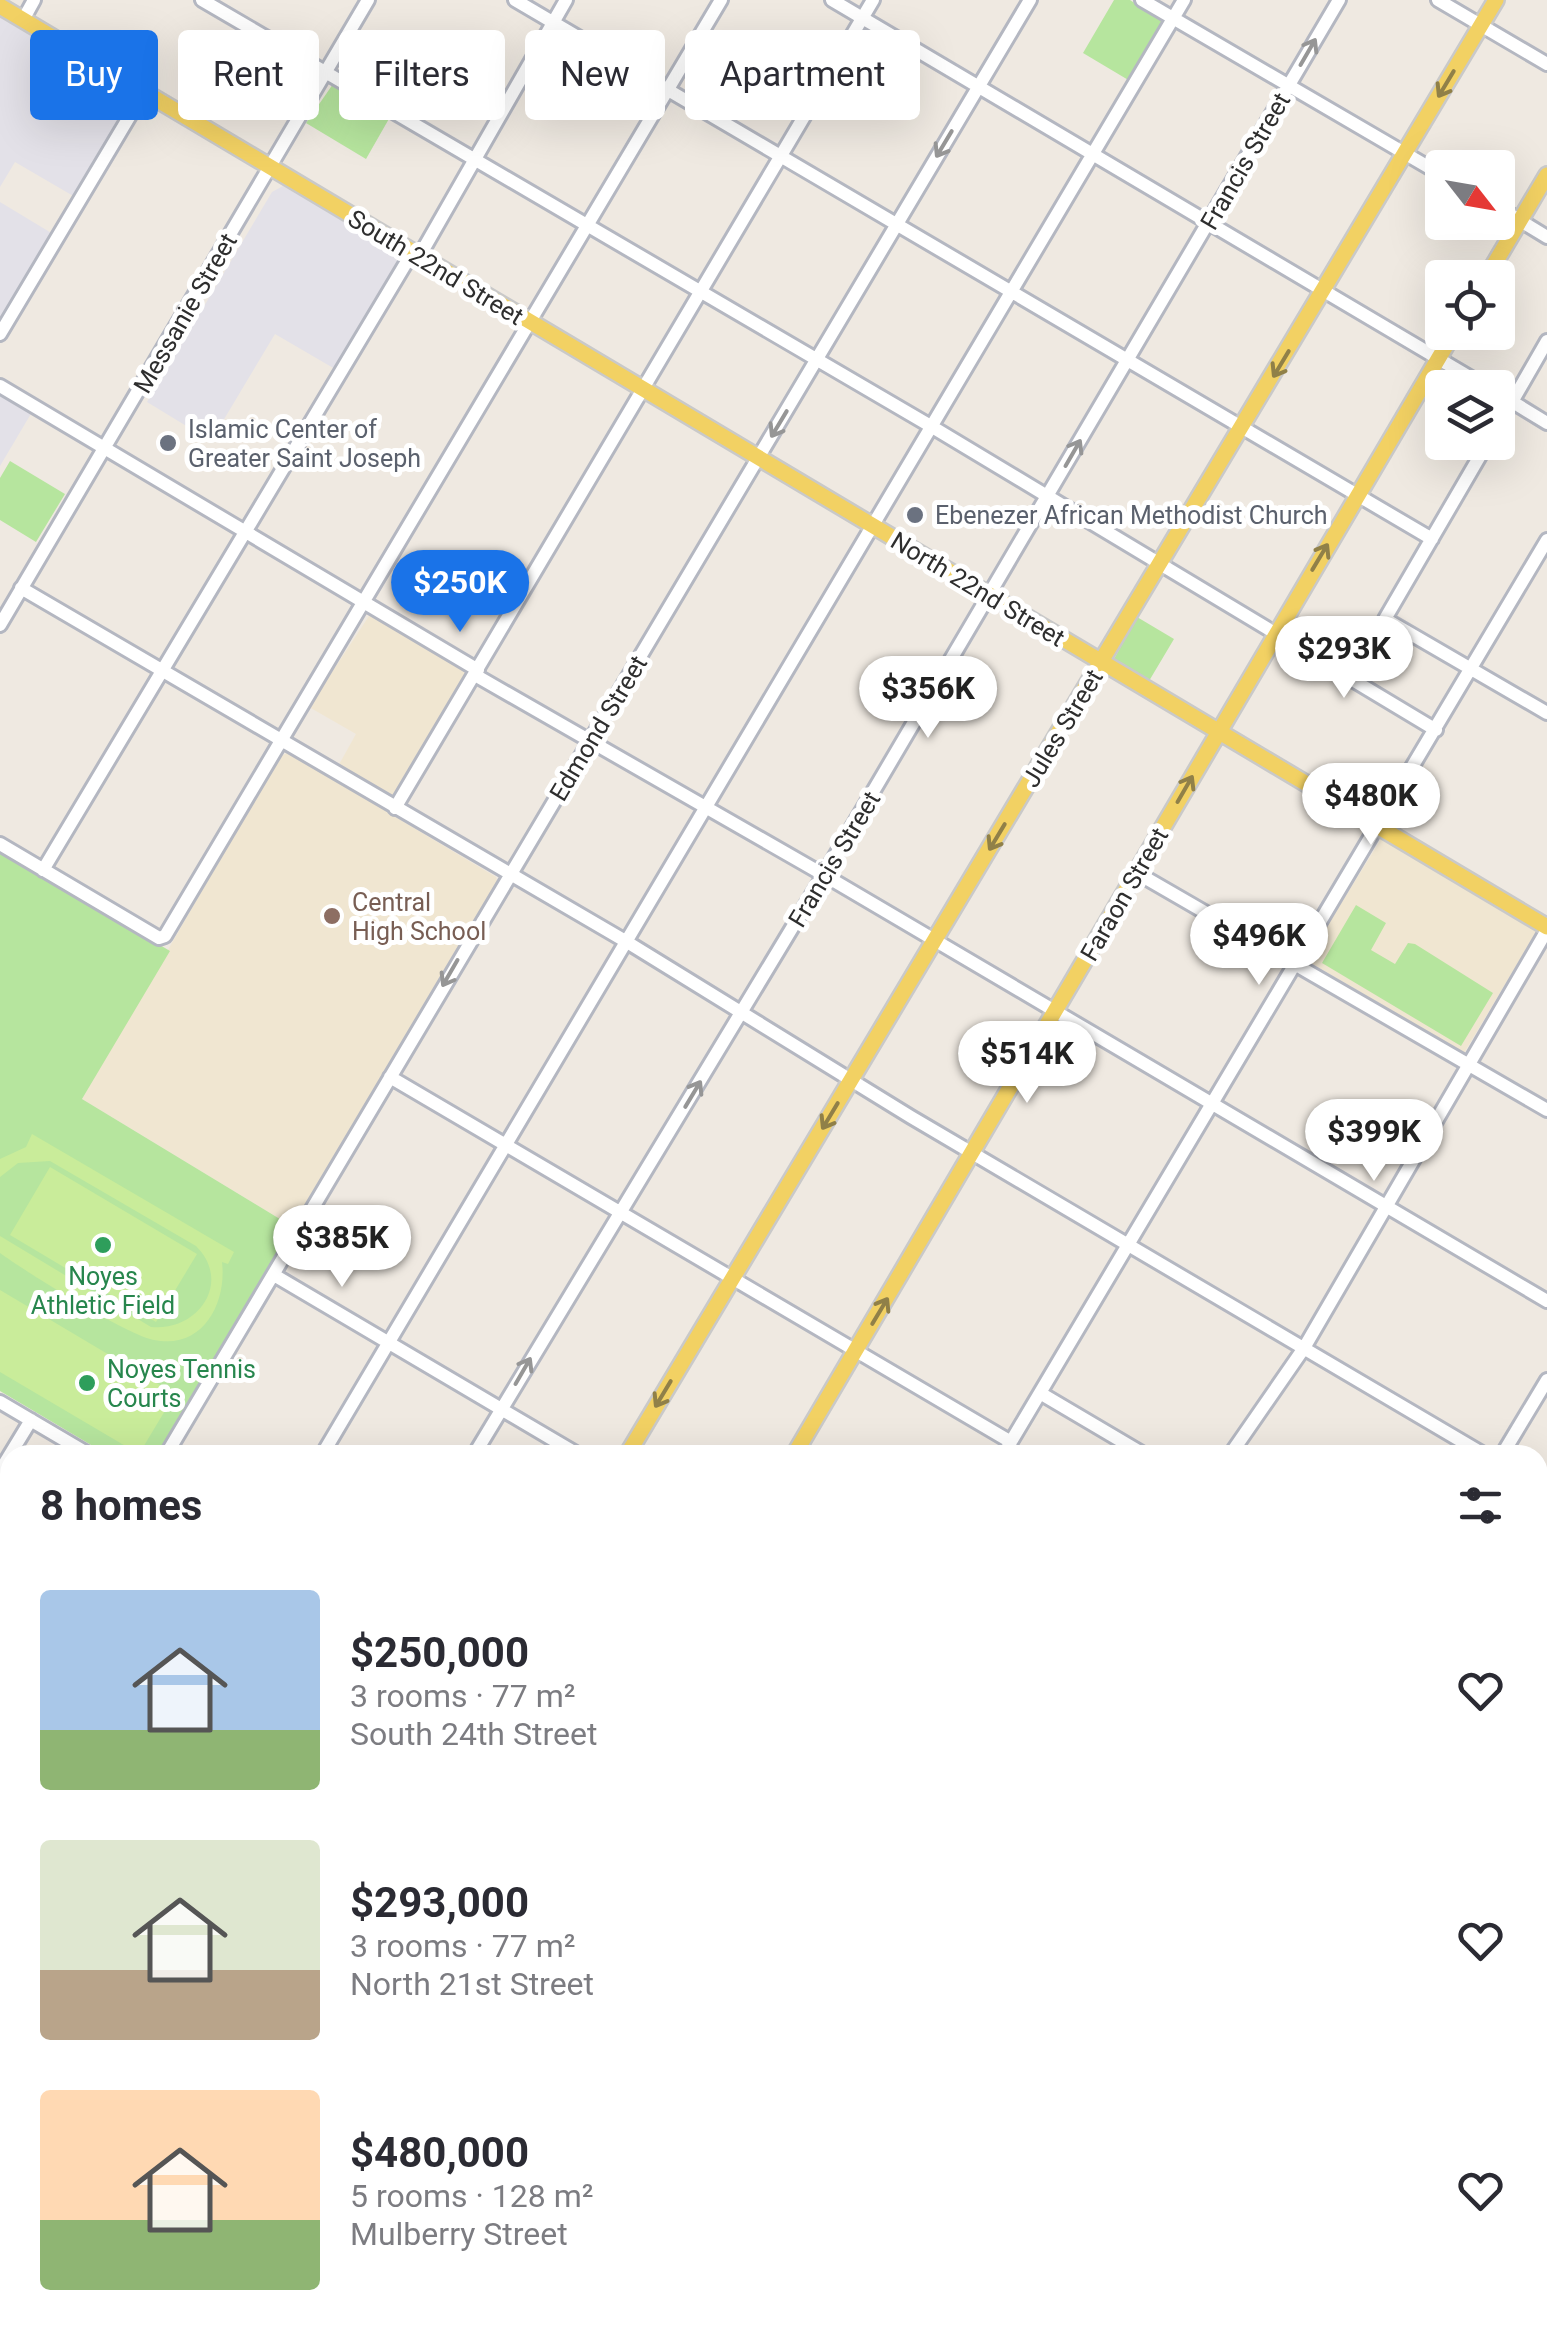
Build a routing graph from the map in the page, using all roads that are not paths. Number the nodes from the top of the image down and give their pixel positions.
1 (34, 0) edge
2 (202, 0) edge
3 (368, 0) edge
4 (515, 0) edge
5 (566, 0) edge
6 (721, 0) edge
7 (832, 0) edge
8 (873, 0) edge
9 (1030, 0) edge
10 (1142, 0) edge
11 (1184, 0) edge
12 (1339, 0) edge
13 (1438, 0) edge
14 (1496, 0) edge
15 (0, 6) edge
16 (862, 18) junction
17 (1173, 18) junction
18 (23, 20) junction
19 (553, 22) junction
20 (1480, 26) junction
21 (40, 30) edge
22 (1547, 64) edge
23 (326, 73) junction
24 (978, 86) junction
25 (1289, 86) junction
26 (669, 90) junction
27 (158, 100) edge
28 (127, 120) edge
29 (1094, 154) junction
30 (1405, 154) junction
31 (782, 155) junction
32 (475, 159) junction
33 (1425, 166) edge
34 (270, 168) junction
35 (1547, 175) edge
36 (1515, 217) edge
37 (1520, 220) junction
38 (897, 223) junction
39 (1209, 223) junction
40 (588, 226) junction
41 (1547, 237) edge
42 (415, 255) junction
43 (1497, 260) edge
44 (1014, 291) junction
45 (1324, 291) junction
46 (700, 293) junction
47 (531, 323) junction
48 (0, 334) edge
49 (1547, 341) edge
50 (1443, 350) edge
51 (1128, 358) junction
52 (1438, 358) junction
53 (816, 360) junction
54 (1458, 370) edge
55 (0, 386) edge
56 (643, 391) junction
57 (1515, 397) edge
58 (1515, 404) edge
59 (1547, 424) edge
60 (1244, 425) junction
61 (934, 428) junction
62 (106, 448) junction
63 (758, 458) junction
64 (1478, 460) edge
65 (1358, 494) junction
66 (1047, 498) junction
67 (874, 526) junction
68 (246, 532) junction
69 (1432, 539) junction
70 (1547, 540) edge
71 (1158, 564) junction
72 (22, 588) junction
73 (990, 595) junction
74 (364, 603) junction
75 (0, 625) edge
76 (1275, 634) junction
77 (1100, 662) junction
78 (1471, 669) junction
79 (162, 672) junction
80 (476, 672) junction
81 (1547, 713) edge
82 (1436, 730) junction
83 (1218, 732) junction
84 (590, 741) junction
85 (282, 742) junction
86 (395, 808) junction
87 (708, 808) junction
88 (1379, 826) junction
89 (0, 844) edge
90 (43, 870) junction
91 (1137, 872) junction
92 (510, 874) junction
93 (824, 875) junction
94 (1547, 929) edge
95 (627, 942) junction
96 (935, 942) junction
97 (1297, 966) junction
98 (742, 1013) junction
99 (1056, 1014) junction
100 (1468, 1063) junction
101 (390, 1077) junction
102 (852, 1080) junction
103 (1213, 1104) junction
104 (1547, 1110) edge
105 (505, 1146) junction
106 (974, 1153) junction
107 (1386, 1206) junction
108 (619, 1214) junction
109 (1128, 1244) junction
110 (274, 1275) junction
111 (731, 1280) junction
112 (1547, 1301) edge
113 (388, 1342) junction
114 (1304, 1348) junction
115 (855, 1353) junction
116 (1547, 1380) edge
117 (1040, 1393) junction
118 (0, 1402) edge
119 (501, 1409) junction
120 (30, 1420) junction
121 (15, 1445) edge
122 (73, 1445) edge
123 (172, 1445) edge
124 (328, 1445) edge
125 (480, 1445) edge
126 (563, 1445) edge
127 (633, 1445) edge
128 (800, 1445) edge
129 (1001, 1445) edge
130 (1009, 1445) edge
131 (1128, 1445) edge
132 (1237, 1445) edge
133 (1468, 1445) edge
134 (1508, 1445) edge

1 - 18 street
2 - 23 street
3 - 23 street, Messanie Street
4 - 19 street
5 - 19 street
6 - 26 street
7 - 16 street
8 - 16 street
9 - 24 street, Edmond Street
10 - 17 street
11 - 17 street
25 -> 12 street, Francis Street
13 - 20 street
14 - 20 main road, Jules Street
15 - 18 main road, South 22nd Street
16 - 24 street
16 - 31 street
17 - 25 street
17 - 29 street
18 - 21 main road, South 22nd Street
19 - 26 street
19 - 32 street
20 - 22 street
20 -> 30 main road, Jules Street
23 - 32 street
23 - 34 street, Messanie Street
24 - 29 street
24 -> 38 street, Edmond Street
25 - 30 street
25 - 39 street, Francis Street
26 - 31 street
26 - 40 street
27 - 34 main road, South 22nd Street
28 - 48 street
29 - 39 street
29 - 44 street
30 - 33 street
30 - 45 main road, Jules Street
31 - 38 street
31 - 46 street
32 - 40 street
32 - 42 street
34 - 42 main road, South 22nd Street
34 - 62 street, Messanie Street
35 - 37 main road
36 - 37 street
37 - 41 street
37 - 43 main road
38 - 44 street
38 - 53 street, Edmond Street
39 - 45 street
39 - 51 street, Francis Street
40 - 46 street
40 - 47 street
42 - 47 main road, South 22nd Street
42 - 68 street
44 - 51 street
44 - 61 street
45 - 52 street
45 -> 60 main road, Jules Street
46 - 53 street
46 - 56 street
47 - 56 main road, South 22nd Street
47 - 74 street
49 - 57 street
50 - 52 main road, Faraon Street
51 - 60 street
66 -> 51 street, Francis Street
52 - 54 street
52 - 65 main road, Faraon Street
53 - 61 street
53 -> 63 street, Edmond Street
55 - 62 street
56 - 63 main road, South 22nd Street
56 - 80 street
58 - 59 street
60 - 65 street
60 - 71 main road, Jules Street
61 - 66 street
61 - 67 street
62 - 68 street
62 - 72 street, Messanie Street
63 - 67 main road, South 22nd Street
63 - 84 street, Edmond Street
64 - 69 street
65 - 69 street
76 -> 65 main road, Faraon Street
66 - 71 street
66 - 73 street, Francis Street
67 - 73 main road, North 22nd Street
67 - 87 street
68 - 74 street
68 - 79 street
69 - 78 street
70 - 78 street
71 - 76 street
71 - 77 main road, Jules Street
72 - 75 street, Messanie Street
72 - 79 street
73 - 77 main road, North 22nd Street
73 - 93 street, Francis Street
74 - 80 street
74 - 85 street
76 - 82 street
76 - 83 main road, Faraon Street
77 - 83 main road, North 22nd Street
77 -> 96 main road, Jules Street
78 - 81 street
78 - 82 street
79 - 85 street
79 - 90 street
80 - 84 street
80 - 86 street
82 - 88 street
83 - 88 main road, North 22nd Street
91 -> 83 main road, Faraon Street
84 - 87 street
84 - 92 street, Edmond Street
85 - 86 street
85 - 90 street
86 - 92 street
87 - 93 street
87 - 95 street
88 - 94 main road, North 22nd Street
88 - 97 street
89 - 90 street
91 - 97 street
91 - 99 main road, Faraon Street
92 - 95 street
92 -> 101 street, Edmond Street
93 - 96 street
93 - 98 street, Francis Street
94 - 100 street
95 - 98 street
95 - 105 street
96 - 99 street
96 - 102 main road, Jules Street
97 - 100 street
97 - 103 street
98 - 102 street
108 -> 98 street, Francis Street
99 - 103 street
99 - 106 main road, Faraon Street
100 - 104 street
100 - 107 street
101 - 105 street
101 - 110 street, Edmond Street
102 - 106 street
102 -> 111 main road, Jules Street
103 - 107 street
103 - 109 street
105 - 108 street
105 - 113 street
106 - 109 street
115 -> 106 main road, Faraon Street
107 - 112 street
107 - 114 street
108 - 111 street
119 -> 108 street, Francis Street
109 - 114 street
109 - 117 street
110 - 113 street
110 - 123 street, Edmond Street
111 - 115 street
111 -> 127 main road, Jules Street
113 - 119 street
113 - 124 street
114 - 132 street
114 - 133 street
115 - 128 main road, Faraon Street
115 - 129 street
116 - 134 street
117 - 130 street
117 - 131 street
118 - 120 street
119 - 125 street, Francis Street
119 - 126 street
120 - 121 street
120 - 122 street

